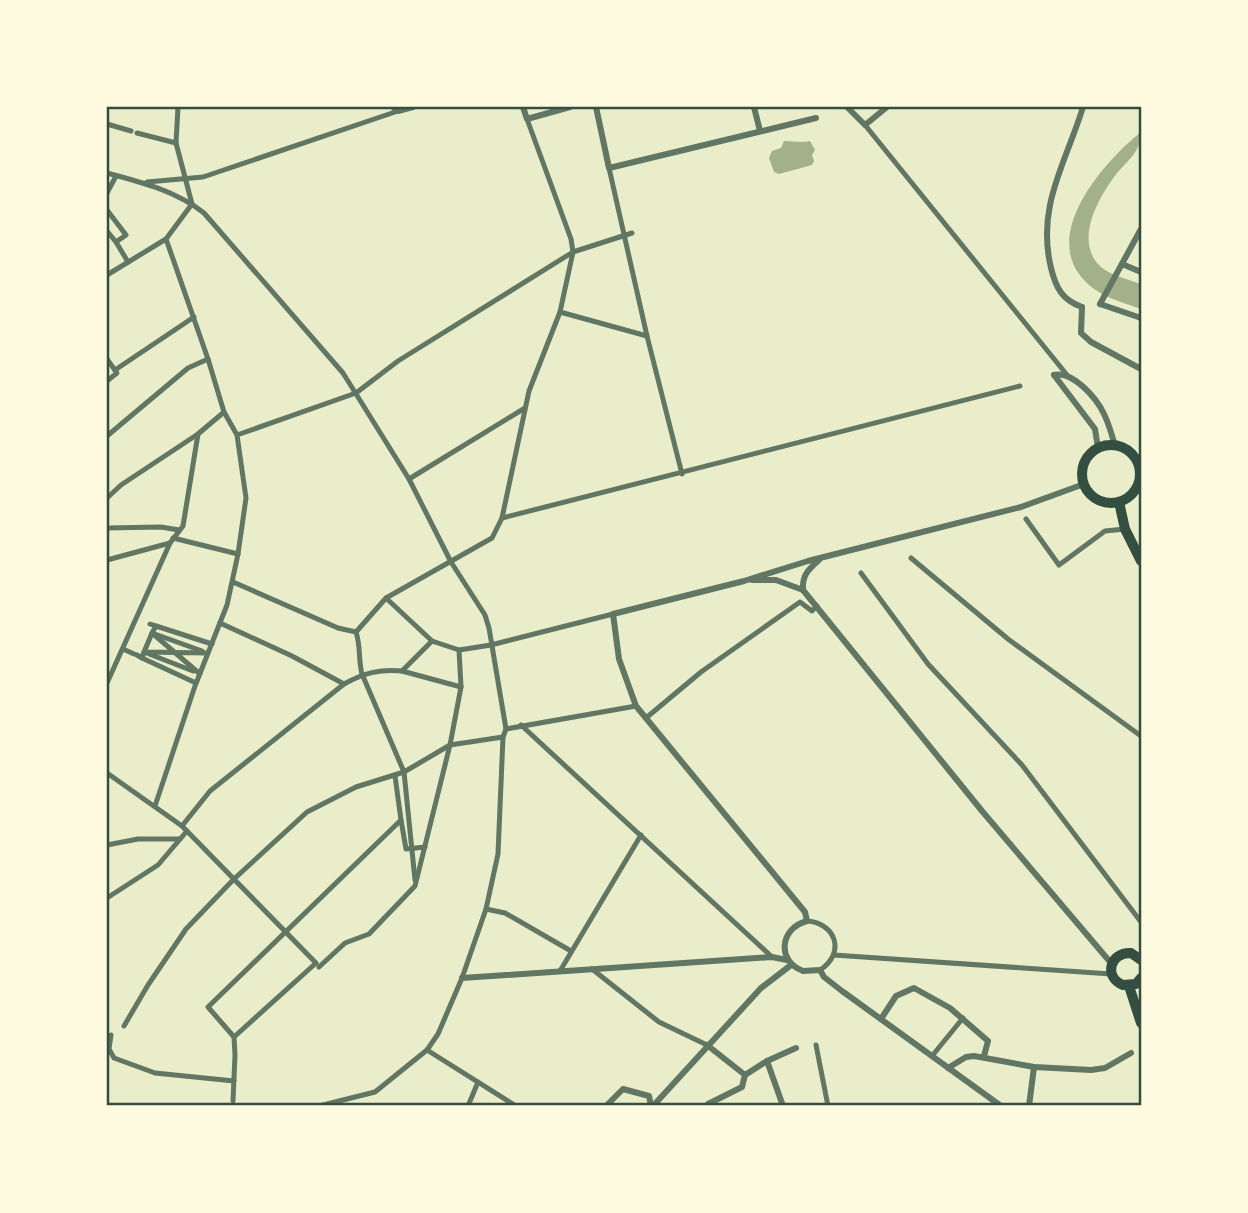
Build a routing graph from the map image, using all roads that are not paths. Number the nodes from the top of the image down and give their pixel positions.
1 (178, 107) edge
2 (412, 107) edge
3 (523, 107) edge
4 (570, 107) edge
5 (596, 107) edge
6 (754, 107) edge
7 (847, 107) edge
8 (887, 107) edge
9 (1083, 107) edge
10 (396, 109) edge
11 (816, 118) dead end
12 (527, 119) junction
13 (107, 124) edge
14 (865, 125) junction
15 (760, 131) junction
16 (176, 143) junction
17 (610, 168) junction
18 (107, 173) edge
19 (116, 176) junction
20 (187, 180) junction
21 (141, 182) junction
22 (107, 193) edge
23 (192, 204) junction
24 (107, 210) edge
25 (1141, 229) edge
26 (107, 231) edge
27 (632, 233) dead end
28 (624, 236) junction
29 (166, 239) junction
30 (116, 242) junction
31 (573, 252) junction
32 (128, 261) junction
33 (1120, 266) junction
34 (1141, 272) edge
35 (107, 275) edge
36 (1100, 304) junction
37 (1082, 307) junction
38 (560, 312) junction
39 (194, 317) junction
40 (1141, 318) edge
41 (647, 336) junction
42 (107, 359) edge
43 (208, 359) junction
44 (1141, 369) edge
45 (116, 372) junction
46 (1066, 375) junction
47 (107, 381) edge
48 (1020, 386) dead end
49 (356, 393) junction
50 (525, 408) junction
51 (224, 412) junction
52 (198, 434) junction
53 (237, 435) junction
54 (107, 436) edge
55 (1115, 446) junction
56 (1098, 448) junction
57 (1140, 473) edge
58 (682, 474) junction
59 (409, 479) junction
60 (1084, 484) junction
61 (107, 498) edge
62 (1119, 502) junction
63 (502, 518) junction
64 (1026, 519) dead end
65 (107, 528) edge
66 (1125, 529) junction
67 (179, 530) junction
68 (171, 541) junction
69 (239, 554) junction
70 (911, 558) dead end
71 (821, 559) junction
72 (107, 560) edge
73 (1141, 561) edge
74 (451, 562) junction
75 (861, 573) dead end
76 (744, 581) junction
77 (233, 582) junction
78 (803, 590) junction
79 (386, 598) junction
80 (817, 606) junction
81 (613, 614) junction
82 (136, 620) junction
83 (220, 623) junction
84 (151, 624) junction
85 (356, 632) junction
86 (152, 633) junction
87 (432, 641) junction
88 (212, 644) junction
89 (491, 645) junction
90 (123, 649) junction
91 (459, 650) junction
92 (175, 652) junction
93 (208, 653) junction
94 (139, 655) junction
95 (402, 671) junction
96 (200, 674) junction
97 (362, 674) junction
98 (107, 683) edge
99 (196, 683) junction
100 (344, 684) junction
101 (461, 687) junction
102 (636, 706) junction
103 (646, 718) junction
104 (521, 725) junction
105 (506, 729) junction
106 (1141, 736) edge
107 (503, 737) junction
108 (450, 745) junction
109 (404, 772) junction
110 (107, 773) edge
111 (395, 776) junction
112 (155, 806) junction
113 (401, 820) junction
114 (184, 828) junction
115 (641, 835) junction
116 (180, 839) junction
117 (107, 845) edge
118 (425, 847) junction
119 (412, 848) junction
120 (234, 879) junction
121 (415, 886) junction
122 (107, 898) edge
123 (485, 909) junction
124 (807, 921) junction
125 (1141, 922) edge
126 (285, 932) junction
127 (571, 951) junction
128 (1139, 953) edge
129 (834, 955) junction
130 (772, 957) junction
131 (789, 963) junction
132 (317, 965) junction
133 (592, 969) junction
134 (1111, 969) junction
135 (820, 970) junction
136 (560, 971) junction
137 (462, 978) junction
138 (1141, 978) edge
139 (1129, 986) junction
140 (963, 1018) junction
141 (881, 1019) junction
142 (1141, 1023) edge
143 (124, 1026) dead end
144 (111, 1034) dead end
145 (234, 1037) junction
146 (707, 1045) junction
147 (816, 1045) dead end
148 (796, 1048) dead end
149 (427, 1050) junction
150 (1131, 1053) dead end
151 (932, 1056) junction
152 (984, 1056) junction
153 (767, 1061) junction
154 (1034, 1067) junction
155 (948, 1068) junction
156 (745, 1075) junction
157 (234, 1081) junction
158 (478, 1082) junction
159 (233, 1101) dead end
160 (319, 1106) edge
161 (468, 1106) edge
162 (516, 1106) edge
163 (606, 1106) edge
164 (652, 1106) edge
165 (709, 1106) edge
166 (783, 1106) edge
167 (828, 1106) edge
168 (1001, 1106) edge
169 (1029, 1106) edge

1 - 16 street
2 - 10 street
3 - 12 street
4 - 12 street
5 - 17 street
6 - 15 street
7 - 14 street
8 - 14 street
9 - 37 street
10 - 20 street
11 - 15 street
12 - 31 street
13 - 16 street
14 - 46 street
15 - 17 street
16 - 20 street
17 - 28 street
18 - 19 street
19 - 21 street
19 - 22 street
20 - 21 street
20 - 23 street
21 - 23 street
23 - 29 street
23 - 49 street
24 - 30 street
25 - 33 street
26 - 30 street
27 - 28 street
28 - 31 street
28 - 41 street
29 - 32 street
29 - 39 street
30 - 32 street
31 - 38 street
31 - 49 street
32 - 35 street
33 - 34 street
33 - 36 street
36 - 37 street
36 - 40 street
37 - 44 street
38 - 41 street
38 - 50 street
39 - 43 street
39 - 45 street
41 - 58 street
42 - 45 street
43 - 51 street
43 - 54 street
45 - 47 street
46 - 55 street
46 - 56 street
48 - 58 street
49 - 53 street
49 - 59 street
50 - 59 street
50 - 63 street
51 - 52 street
51 - 53 street
52 - 61 street
52 - 67 street
53 - 69 street
55 - 56 main road
55 - 57 main road
56 - 60 main road
57 - 62 main road
58 - 63 street
59 - 74 street
60 - 62 main road
60 - 71 street
62 - 66 main road
63 - 74 street
64 - 66 street
65 - 67 street
66 - 73 main road
67 - 68 street
68 - 69 street
68 - 72 street
68 - 82 street
69 - 77 street
70 - 106 street
71 - 76 street
71 - 78 street
74 - 79 street
74 - 89 street
75 - 125 street
76 - 78 street
76 - 81 street
77 - 83 street
77 - 85 street
78 - 80 street
79 - 85 street
79 - 87 street
80 - 103 street
80 - 134 street
81 - 89 street
81 - 102 street
82 - 84 street
82 - 90 street
83 - 88 street
83 - 100 street
84 - 86 street
84 - 88 street
85 - 97 street
86 - 92 street
86 - 93 street
86 - 94 street
87 - 91 street
87 - 95 street
88 - 93 street
89 - 91 street
89 - 105 street
90 - 94 street
90 - 98 street
91 - 101 street
92 - 93 street
92 - 94 street
92 - 96 street
93 - 96 street
94 - 96 street
94 - 99 street
95 - 97 street
95 - 101 street
96 - 99 street
97 - 100 street
97 - 109 street
99 - 112 street
100 - 114 street
101 - 108 street
102 - 103 street
102 - 104 street
103 - 124 street
104 - 105 street
104 - 115 street
105 - 107 street
107 - 108 street
107 - 123 street
108 - 109 street
108 - 118 street
109 - 111 street
109 - 119 street
110 - 112 street
111 - 113 street
111 - 120 street
112 - 114 street
113 - 119 street
113 - 126 street
114 - 116 street
114 - 120 street
115 - 127 street
115 - 130 street
116 - 117 street
116 - 122 street
118 - 119 street
118 - 121 street
119 - 121 street
120 - 126 street
120 - 143 street
121 - 132 street
123 - 127 street
123 - 137 street
124 - 129 street
124 - 131 street
126 - 132 street
126 - 145 street
127 - 136 street
128 - 134 main road
129 - 134 street
129 - 135 street
130 - 131 street
130 - 133 street
131 - 135 street
131 - 146 street
132 - 145 street
133 - 136 street
133 - 146 street
134 - 139 main road
135 - 141 street
136 - 137 street
137 - 149 street
138 - 139 main road
139 - 142 main road
140 - 141 street
140 - 151 street
140 - 152 street
141 - 151 street
144 - 157 street
145 - 157 street
146 - 156 street
146 - 164 street
147 - 167 street
148 - 153 street
149 - 158 street
149 - 160 street
150 - 154 street
151 - 155 street
152 - 154 street
152 - 155 street
153 - 156 street
153 - 166 street
154 - 169 street
155 - 168 street
156 - 165 street
157 - 159 street
158 - 161 street
158 - 162 street
163 - 164 street

